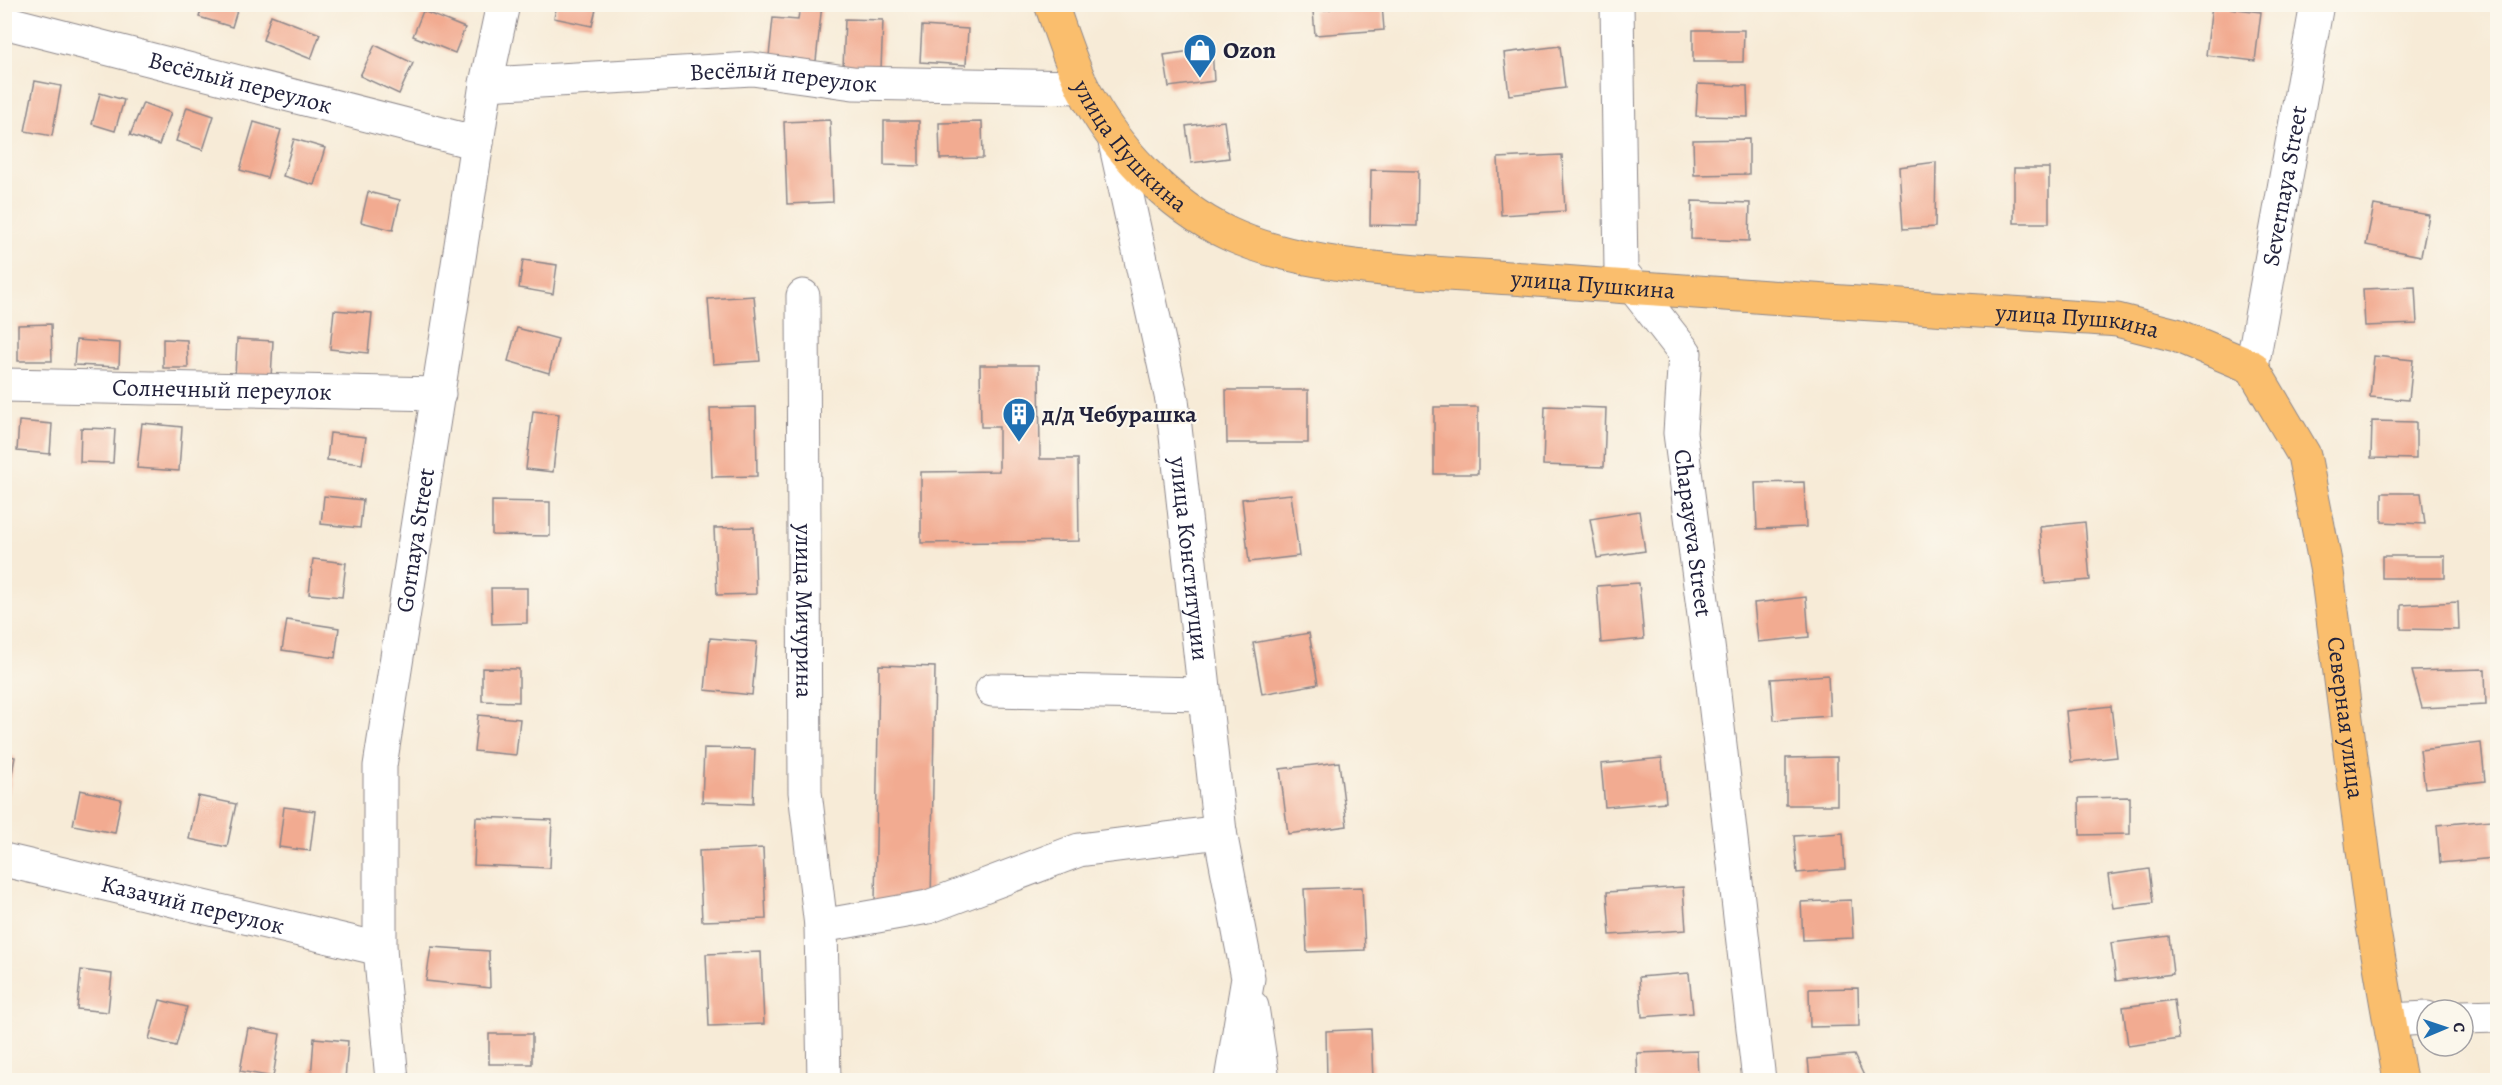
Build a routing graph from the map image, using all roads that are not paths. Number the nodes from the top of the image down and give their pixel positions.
1 (503, 4) edge
2 (1051, 4) edge
3 (1617, 4) edge
4 (2317, 4) edge
5 (4, 22) edge
6 (486, 84) junction
7 (1082, 87) junction
8 (1115, 142) junction
9 (477, 143) junction
10 (1633, 288) junction
11 (803, 296) dead end
12 (2252, 367) junction
13 (4, 385) edge
14 (439, 394) junction
15 (992, 690) dead end
16 (1204, 694) junction
17 (1220, 832) junction
18 (4, 860) edge
19 (821, 926) junction
20 (380, 949) junction
21 (1248, 978) junction
22 (2498, 1016) edge
23 (2475, 1017) edge
24 (2415, 1019) edge
25 (2390, 1020) junction
26 (392, 1080) edge
27 (824, 1080) edge
28 (1230, 1080) edge
29 (1263, 1080) edge
30 (1759, 1080) edge
31 (2400, 1080) edge

1 - 6 street, Gornaya Street
2 - 7 main road, улица Пушкина
3 - 10 street, Chapayeva Street
4 - 12 street, Severnaya Street
5 - 9 street, Весёлый переулок
6 - 7 street, Весёлый переулок
6 - 9 street, Gornaya Street
7 - 8 main road, улица Пушкина
8 - 10 main road, улица Пушкина
8 - 16 street, улица Конституции
9 - 14 street, Gornaya Street
10 - 12 main road, улица Пушкина
10 - 30 street, Chapayeva Street
11 - 19 street, улица Мичурина
12 - 25 main road, Северная улица
13 - 14 street, Солнечный переулок
14 - 20 street, Gornaya Street
15 - 16 street, улица Конституции
16 - 17 street, улица Конституции
17 - 19 street
17 - 21 street, улица Конституции
18 - 20 street, Казачий переулок
19 - 27 street, улица Мичурина
20 - 26 street, Gornaya Street
21 - 28 street, улица Конституции
21 - 29 street
22 - 23 street
24 - 25 street
25 - 31 main road, Северная улица

